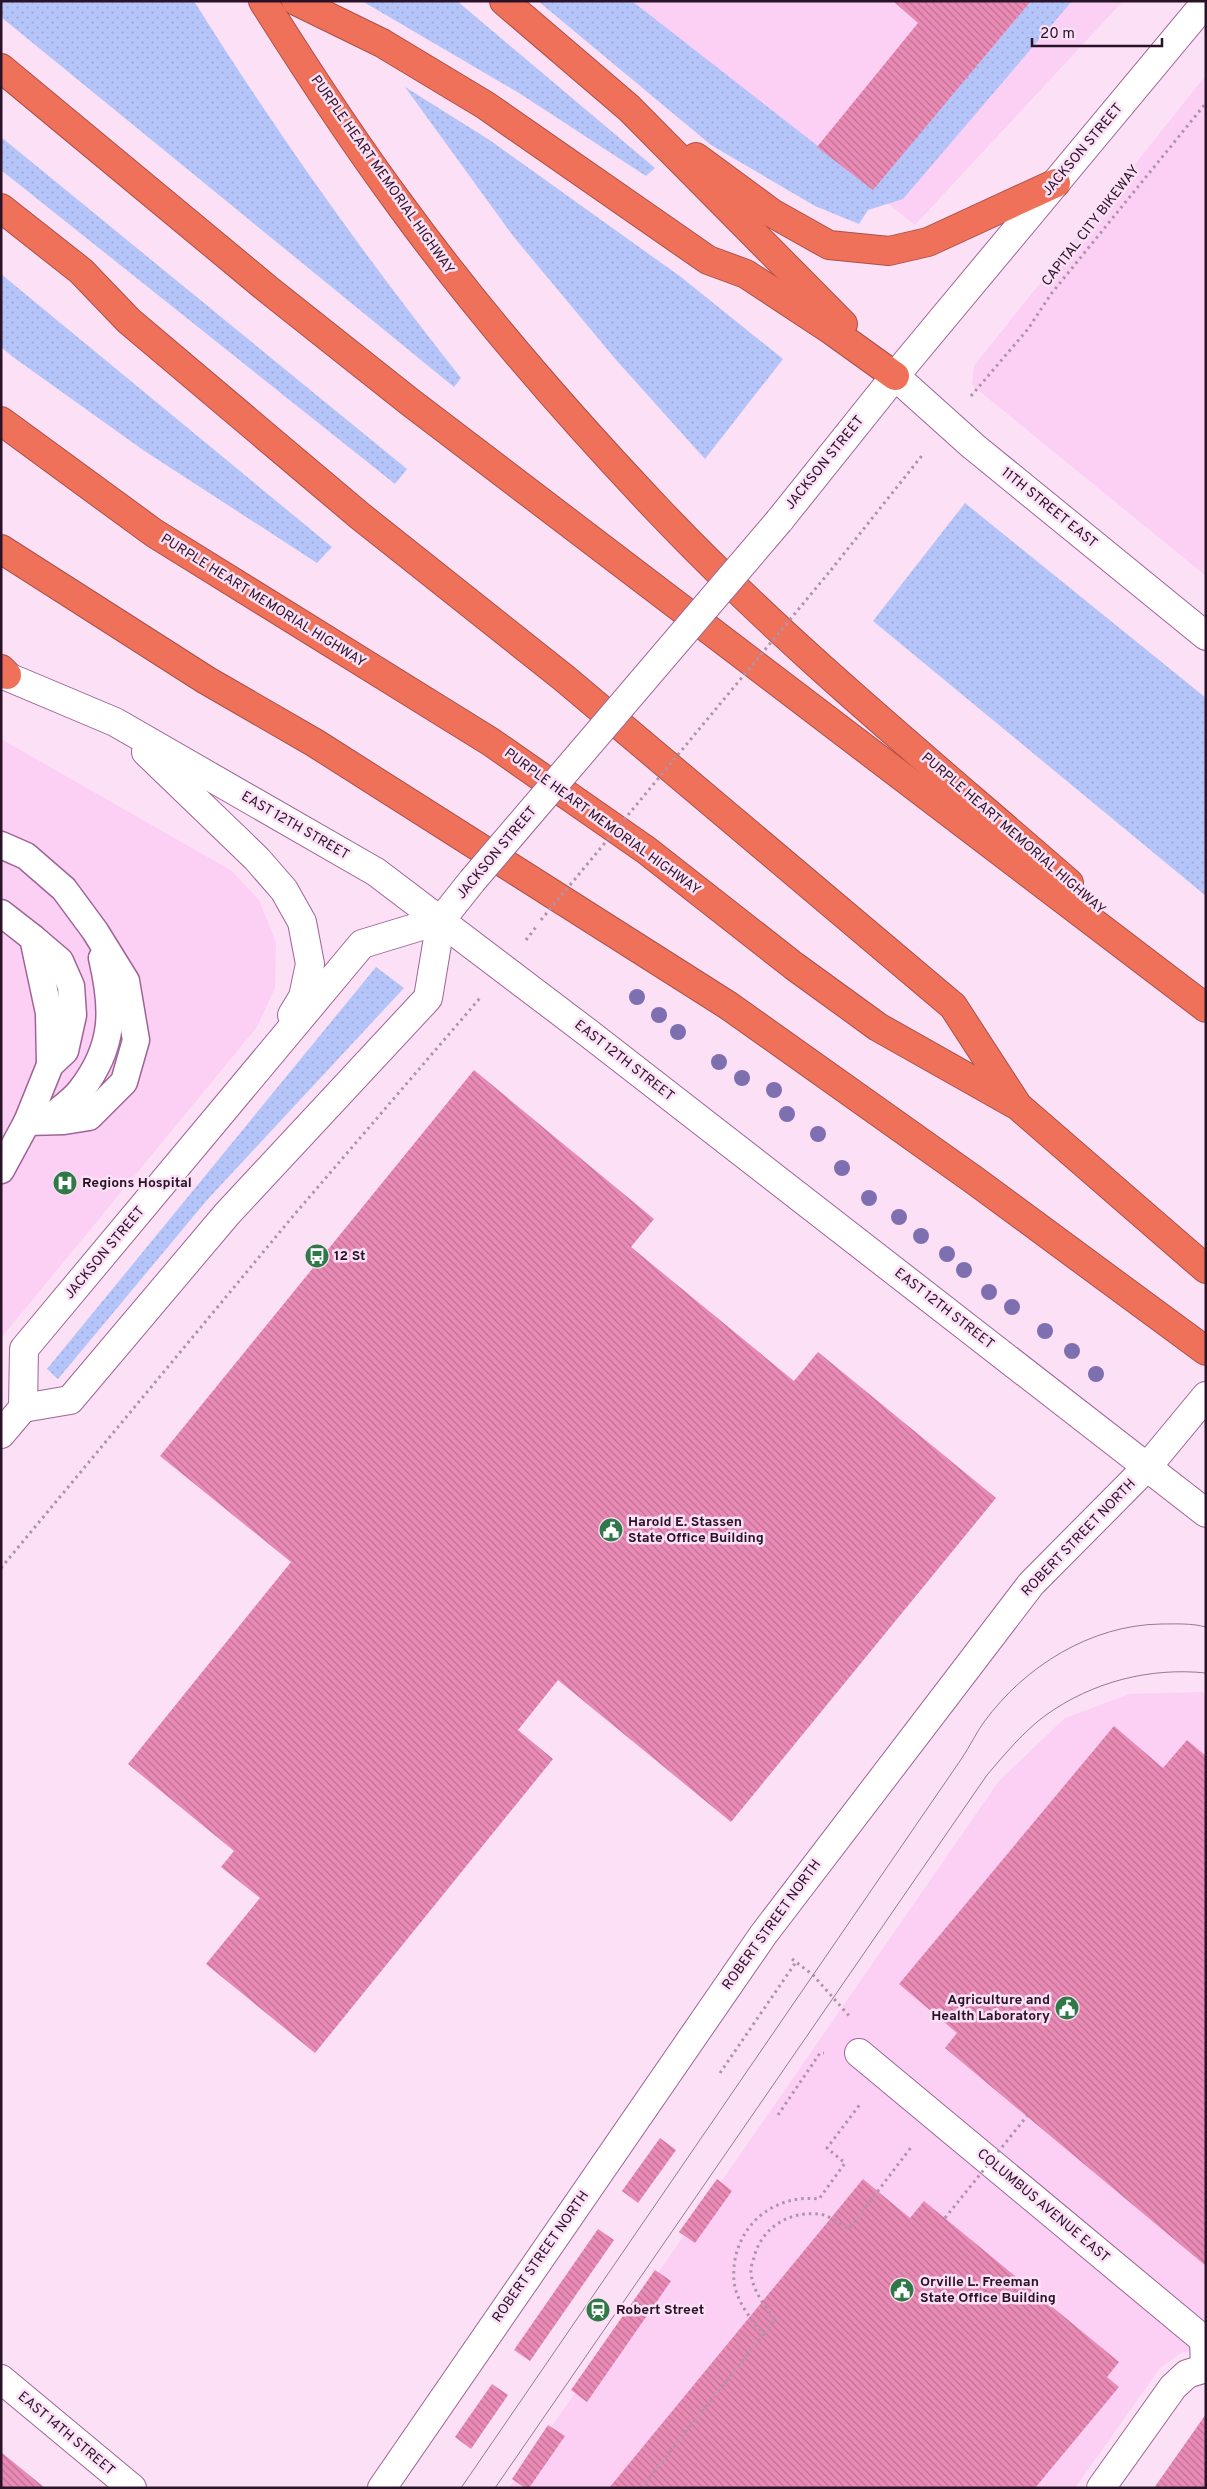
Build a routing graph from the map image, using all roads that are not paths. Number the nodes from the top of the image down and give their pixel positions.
1 (263, 1) edge
2 (296, 1) edge
3 (504, 1) edge
4 (1206, 2) edge
5 (1, 68) edge
6 (629, 108) junction
7 (1056, 183) junction
8 (1, 208) edge
9 (895, 376) junction
10 (1, 421) edge
11 (1, 550) edge
12 (1206, 636) edge
13 (3, 673) edge
14 (115, 722) junction
15 (1, 845) edge
16 (1, 912) edge
17 (441, 920) junction
18 (1206, 1002) edge
19 (1206, 1008) edge
20 (257, 1073) junction
21 (1018, 1106) junction
22 (36, 1121) junction
23 (1, 1170) edge
24 (1206, 1269) edge
25 (1206, 1351) edge
26 (1204, 1398) edge
27 (8, 1421) edge
28 (1148, 1466) junction
29 (1206, 1513) edge
30 (859, 2053) road end
31 (1205, 2368) edge
32 (1, 2379) edge
33 (132, 2488) edge
34 (382, 2488) edge
35 (1101, 2488) edge

1 - 18 highway, PURPLE HEART MEMORIAL HIGHWAY
2 - 9 highway
3 - 6 highway
4 - 7 main road, JACKSON STREET
5 - 19 highway
6 - 7 highway
6 - 9 highway
7 - 9 main road, JACKSON STREET
8 - 21 highway
9 - 12 main road, 11TH STREET EAST
9 - 17 main road, JACKSON STREET, bridge
10 - 21 highway, PURPLE HEART MEMORIAL HIGHWAY
11 - 25 highway
13 - 14 main road, EAST 12TH STREET
14 - 17 main road, EAST 12TH STREET
14 - 20 main road
15 - 22 lane
16 - 22 lane
17 - 20 main road, JACKSON STREET
17 - 27 main road, JACKSON STREET
17 - 28 main road, EAST 12TH STREET
20 - 27 main road, JACKSON STREET
21 - 24 highway, PURPLE HEART MEMORIAL HIGHWAY
22 - 23 lane
26 - 28 main road, ROBERT STREET NORTH
28 - 29 main road, EAST 12TH STREET
28 - 34 main road, ROBERT STREET NORTH
30 - 31 main road, COLUMBUS AVENUE EAST
31 - 35 main road
32 - 33 main road, EAST 14TH STREET

